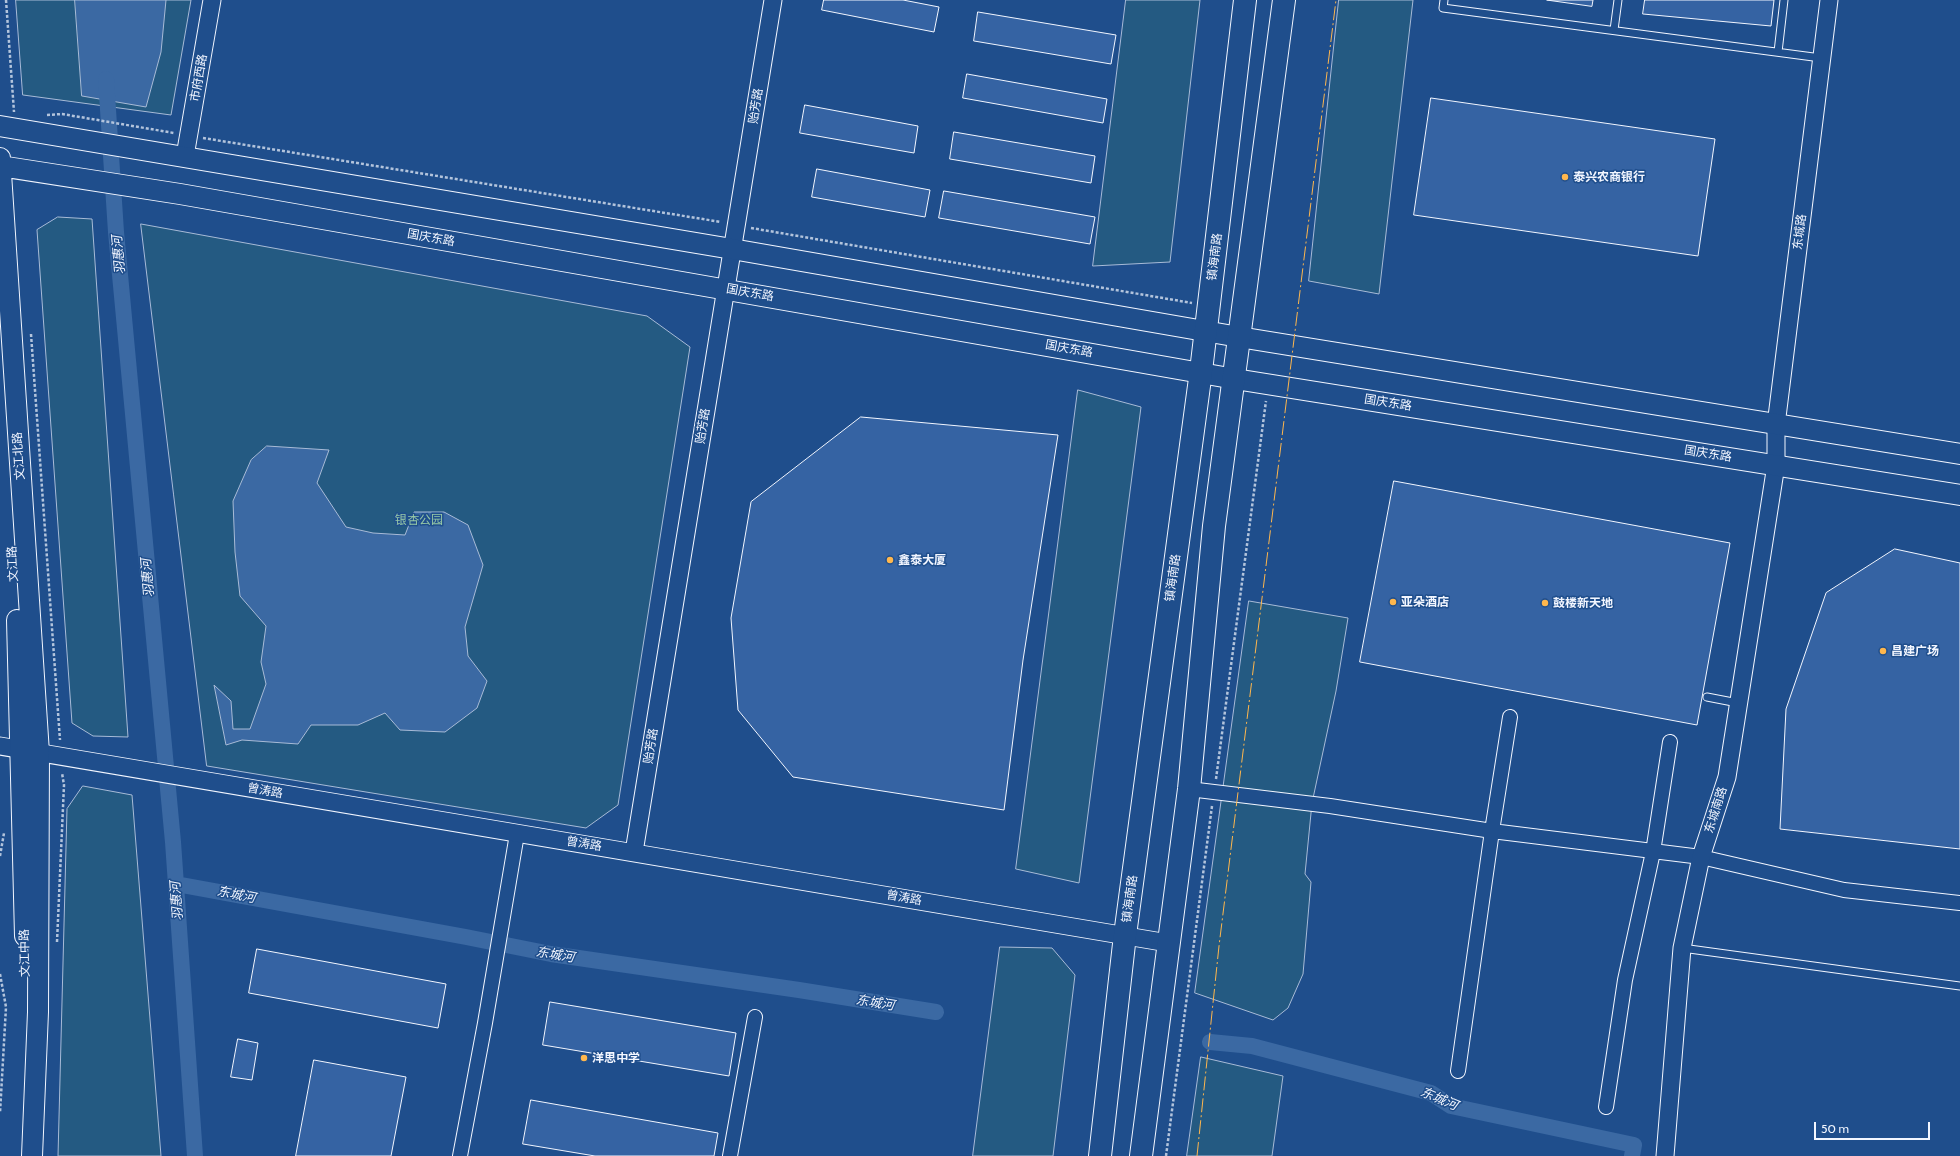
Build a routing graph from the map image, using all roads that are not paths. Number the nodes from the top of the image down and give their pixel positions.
1 (212, 0) edge
2 (773, 0) edge
3 (1246, 0) edge
4 (1284, 0) edge
5 (1444, 0) edge
6 (1618, 0) edge
7 (1784, 0) edge
8 (1829, 0) edge
9 (1614, 30) junction
10 (1778, 52) junction
11 (1822, 58) junction
12 (0, 126) edge
13 (185, 156) junction
14 (0, 163) edge
15 (732, 249) junction
16 (726, 289) junction
17 (1206, 332) junction
18 (1239, 337) junction
19 (1201, 372) junction
20 (1235, 379) junction
21 (0, 380) edge
22 (1776, 425) junction
23 (1960, 454) edge
24 (1776, 465) junction
25 (1960, 495) edge
26 (1707, 697) dead end
27 (1738, 703) junction
28 (1510, 717) dead end
29 (1670, 742) dead end
30 (0, 746) edge
31 (30, 751) junction
32 (1189, 789) junction
33 (1492, 831) junction
34 (517, 834) junction
35 (634, 852) junction
36 (1653, 852) junction
37 (1701, 857) junction
38 (1960, 904) edge
39 (1125, 935) junction
40 (1168, 943) junction
41 (1682, 948) junction
42 (1960, 986) edge
43 (755, 1017) dead end
44 (1458, 1071) dead end
45 (1606, 1108) dead end
46 (19, 1156) edge
47 (32, 1156) edge
48 (460, 1156) edge
49 (730, 1156) edge
50 (1100, 1156) edge
51 (1142, 1156) edge
52 (1665, 1156) edge

1 - 13 street, 市府西路
2 - 15 street, 贻芳路
3 - 17 highway, 镇海南路
4 - 18 highway
5 - 9 lane
6 - 9 lane
7 - 10 lane
8 - 11 street, 东城路
9 - 10 lane
10 - 11 lane
11 - 22 street, 东城路
12 - 13 main road
13 - 15 main road
14 - 16 main road, 国庆东路
14 - 31 main road, 文江北路
15 - 16 street, 贻芳路
15 - 17 main road
16 - 19 main road, 国庆东路
16 - 35 street, 贻芳路
17 - 18 main road
17 - 19 highway, 镇海南路
18 - 20 highway
18 - 22 main road
19 - 20 main road, 国庆东路
19 - 39 highway, 镇海南路
20 - 24 main road, 国庆东路
20 - 32 highway
21 - 31 main road, 文江路
22 - 23 main road
22 - 24 street, 东城路
24 - 25 main road, 国庆东路
24 - 27 street, 东城南路
26 - 27 lane
27 - 37 street, 东城南路
28 - 33 street
29 - 36 street
30 - 31 street, 曾涛路
31 - 34 street, 曾涛路
31 - 46 main road, 文江中路
31 - 47 main road, 文江中路
32 - 33 street
32 - 40 highway
33 - 36 street
33 - 44 street
34 - 35 street, 曾涛路
34 - 48 street
35 - 39 street, 曾涛路
36 - 37 street
36 - 45 street
37 - 38 street
37 - 41 street, 东城南路
39 - 40 street, 曾涛路
39 - 50 highway, 镇海南路
40 - 51 highway
41 - 42 lane
41 - 52 street, 东城南路
43 - 49 street

